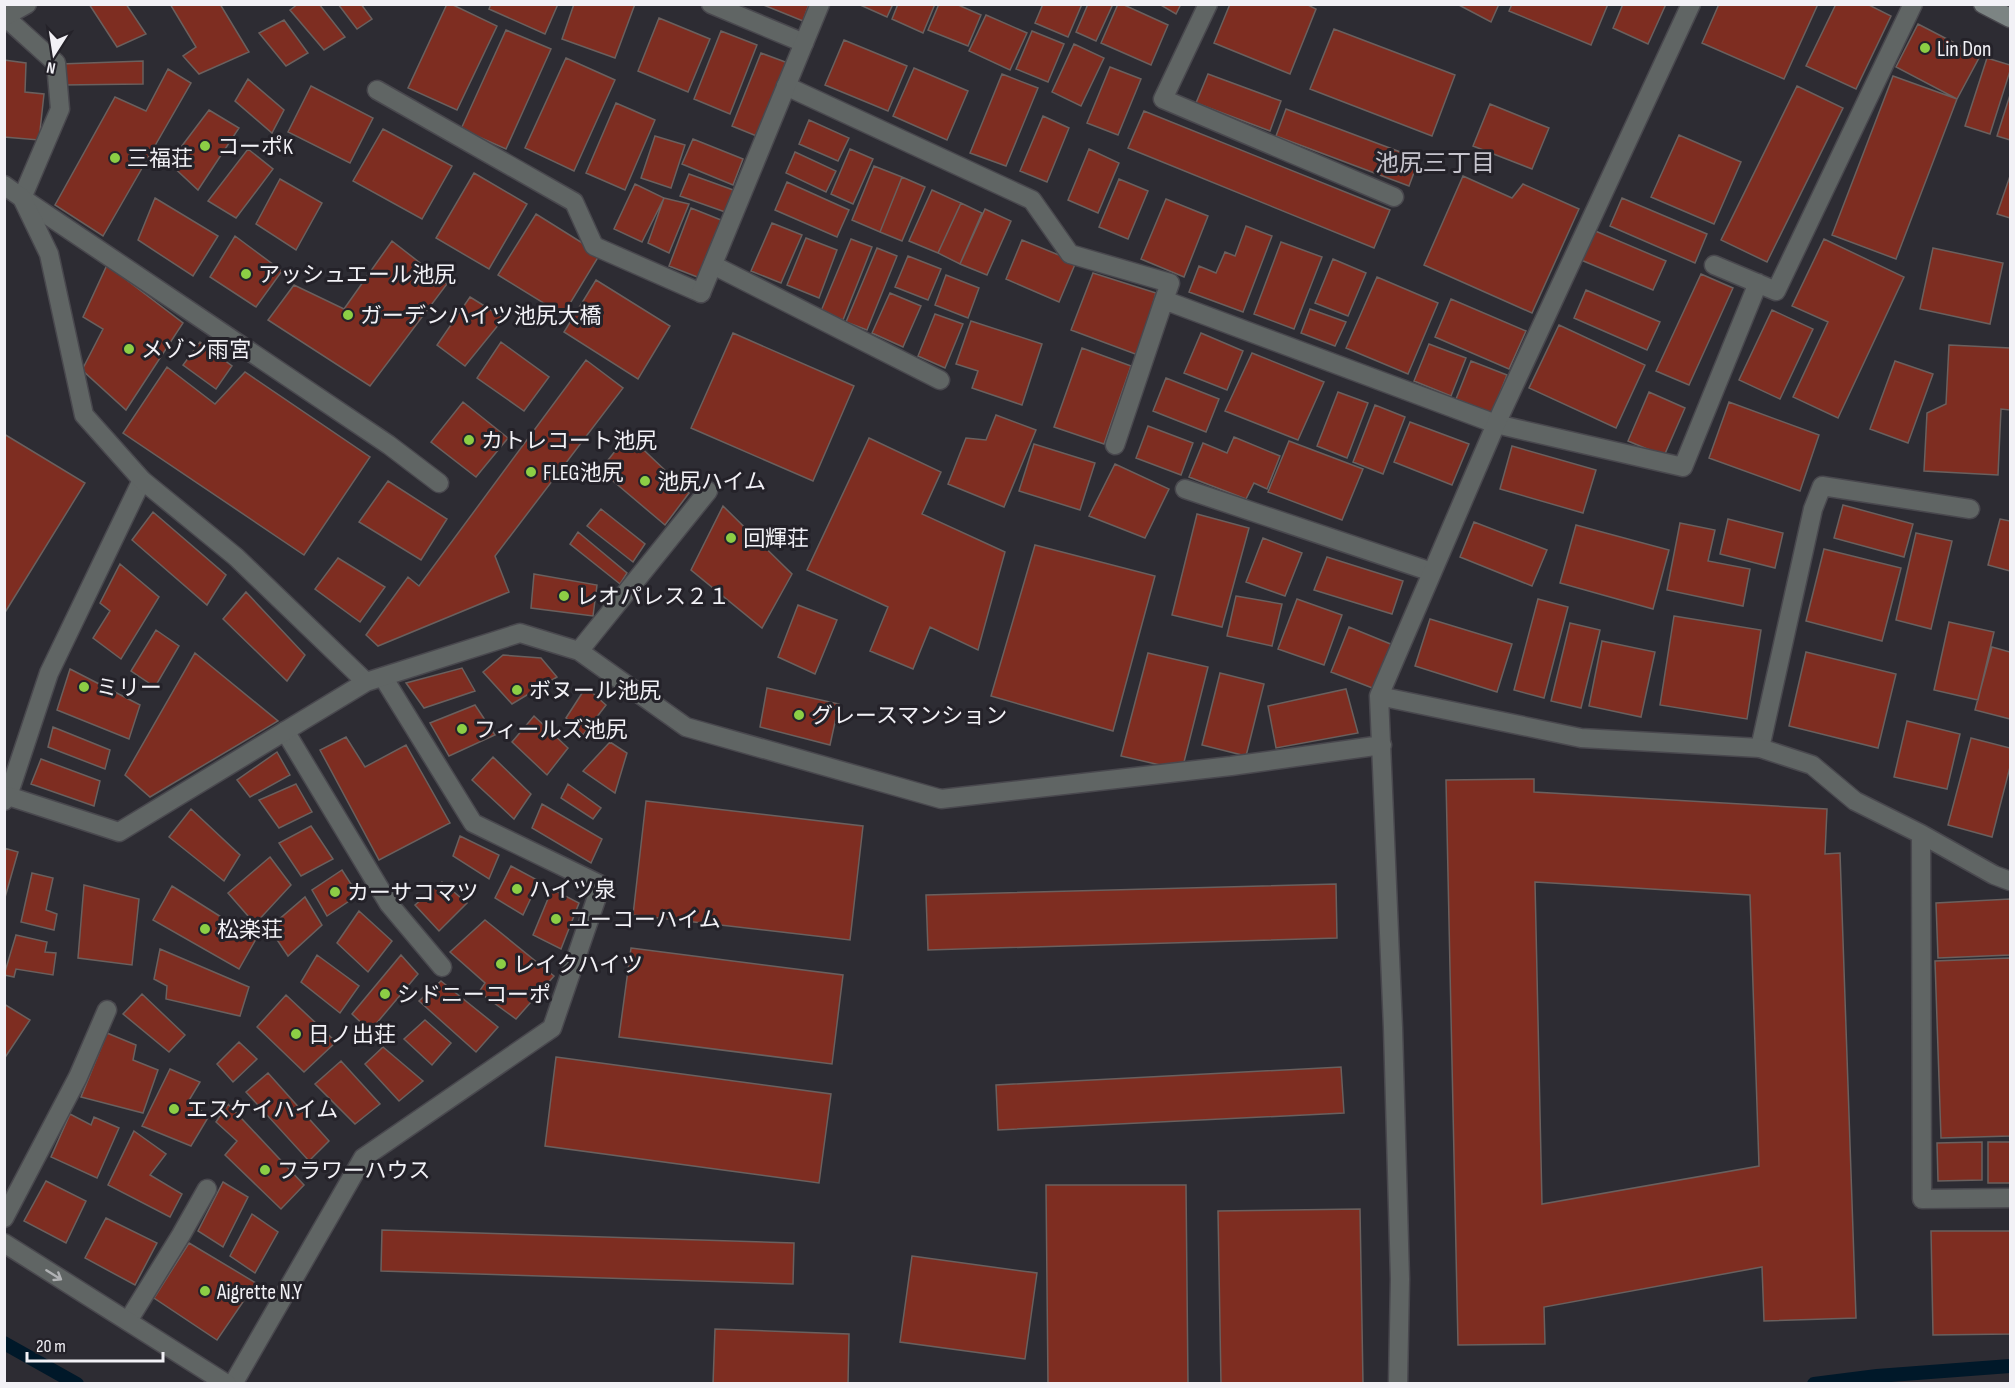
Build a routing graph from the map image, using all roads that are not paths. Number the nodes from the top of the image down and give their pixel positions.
1 (27, 4) edge
2 (711, 4) edge
3 (820, 4) edge
4 (1208, 4) edge
5 (1691, 4) edge
6 (1913, 4) edge
7 (1983, 4) edge
8 (4, 17) edge
9 (2010, 18) edge
10 (804, 43) junction
11 (786, 86) junction
12 (376, 90) dead end
13 (4, 185) edge
14 (1394, 197) dead end
15 (22, 198) junction
16 (713, 265) junction
17 (1714, 265) dead end
18 (1758, 283) junction
19 (1164, 300) junction
20 (939, 380) dead end
21 (1496, 424) junction
22 (1115, 445) dead end
23 (142, 480) junction
24 (439, 483) dead end
25 (1185, 489) dead end
26 (708, 491) dead end
27 (1970, 509) dead end
28 (1432, 572) junction
29 (579, 651) junction
30 (375, 679) junction
31 (1379, 696) junction
32 (285, 731) junction
33 (1382, 745) junction
34 (1760, 748) junction
35 (6, 799) edge
36 (1921, 834) junction
37 (2010, 880) edge
38 (442, 967) dead end
39 (107, 1010) dead end
40 (207, 1189) dead end
41 (2010, 1198) edge
42 (4, 1218) edge
43 (4, 1243) edge
44 (128, 1321) junction
45 (226, 1383) edge
46 (233, 1383) edge
47 (1398, 1383) edge

1 - 8 street
2 - 10 street
3 - 10 street
4 - 14 street
5 - 21 street
6 - 18 street
7 - 9 street
8 - 15 street
10 - 11 street
11 - 16 street
11 - 19 street
12 - 16 street
13 - 15 street
15 - 23 street
15 - 24 street
16 - 20 street
17 - 18 street
18 - 21 street
19 - 21 street
19 - 22 street
21 - 28 street
23 - 30 street
23 - 35 street
25 - 28 street
26 - 29 street
27 - 34 street
28 - 31 street
29 - 30 street
29 - 33 street
30 - 32 street
30 - 46 street
31 - 33 street
31 - 34 street
32 - 35 street
32 - 38 street
33 - 47 street
34 - 36 street
36 - 37 street
36 - 41 street
39 - 42 street
40 - 44 street
43 -> 44 street
44 - 45 street

